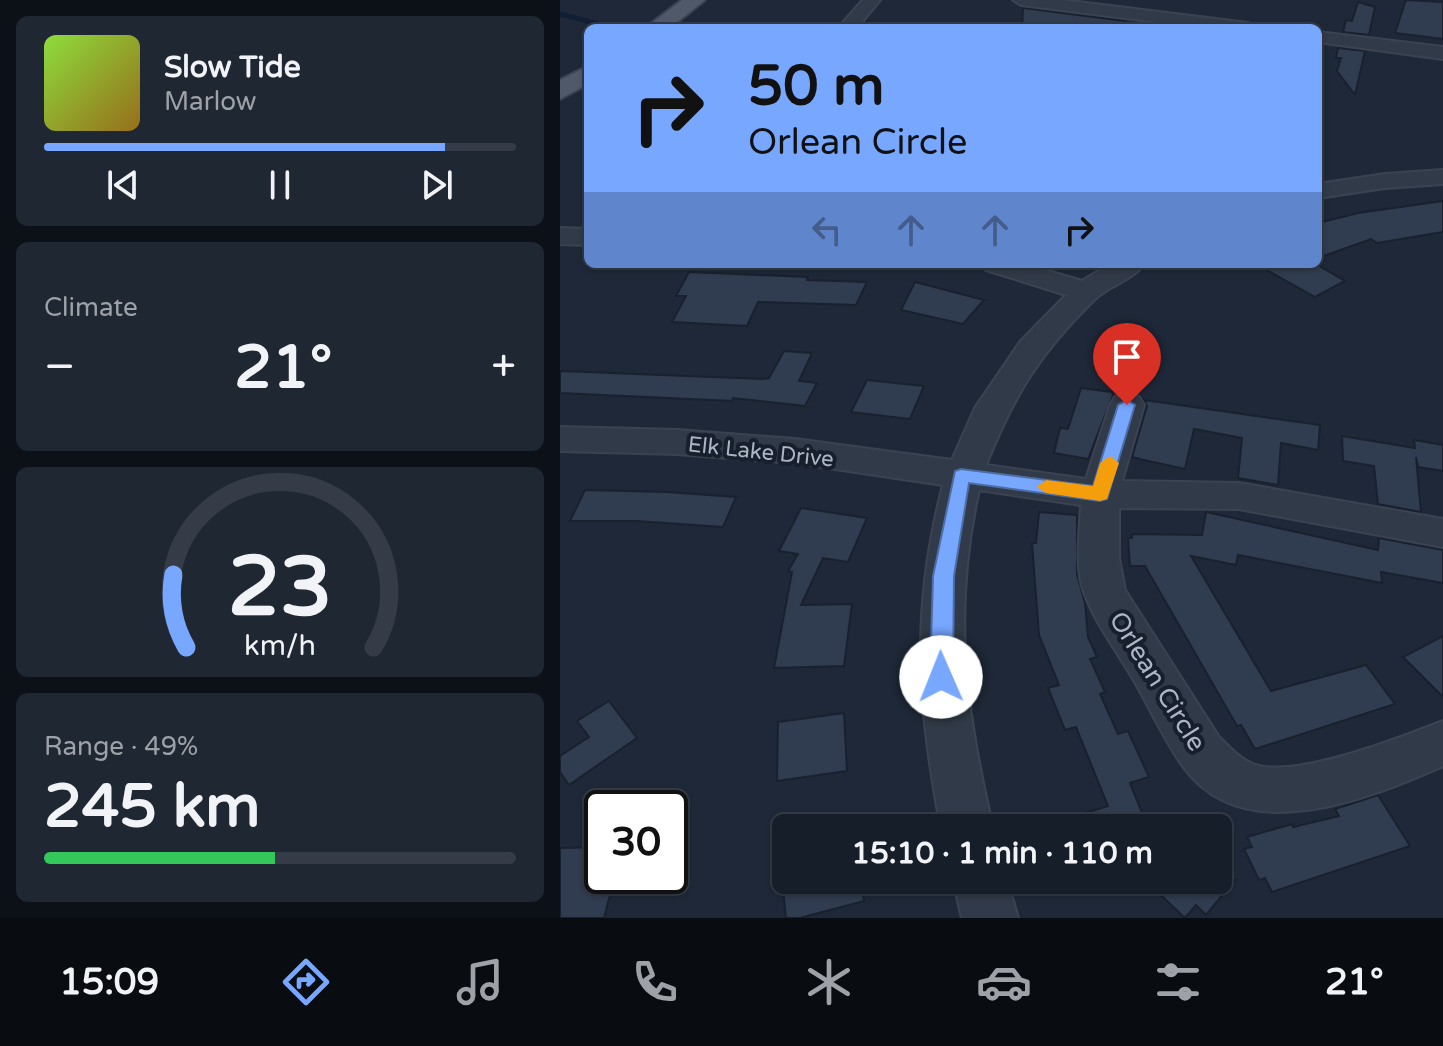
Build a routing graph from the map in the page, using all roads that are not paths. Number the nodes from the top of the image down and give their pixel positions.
1 (695, 0) edge
2 (722, 0) edge
3 (872, 0) edge
4 (1021, 0) edge
5 (662, 24) edge
6 (689, 24) edge
7 (851, 24) edge
8 (1203, 24) edge
9 (1322, 38) edge
10 (1421, 51) junction
11 (1443, 53) edge
12 (584, 76) edge
13 (1422, 76) dead end
14 (560, 91) edge
15 (584, 96) edge
16 (560, 111) edge
17 (1443, 177) edge
18 (1322, 190) edge
19 (560, 236) edge
20 (584, 237) edge
21 (1009, 268) edge
22 (1124, 268) edge
23 (1086, 292) junction
24 (1127, 405) dead end
25 (560, 439) edge
26 (961, 475) junction
27 (1100, 494) junction
28 (1443, 533) edge
29 (1443, 743) edge
30 (964, 814) edge
31 (984, 894) edge
32 (990, 918) edge

1 - 5 main road
2 - 6 main road
3 - 7 street
4 - 8 street
9 - 10 street
10 - 11 street
10 - 13 street
12 - 14 main road
15 - 16 main road
17 - 18 street
19 - 20 street
21 - 23 street
22 - 23 street
23 - 26 street
24 - 27 street, Orlean Circle
25 - 26 street, Elk Lake Drive
26 - 27 street
26 - 30 street
27 - 28 street
27 - 29 street, Orlean Circle
31 - 32 street

